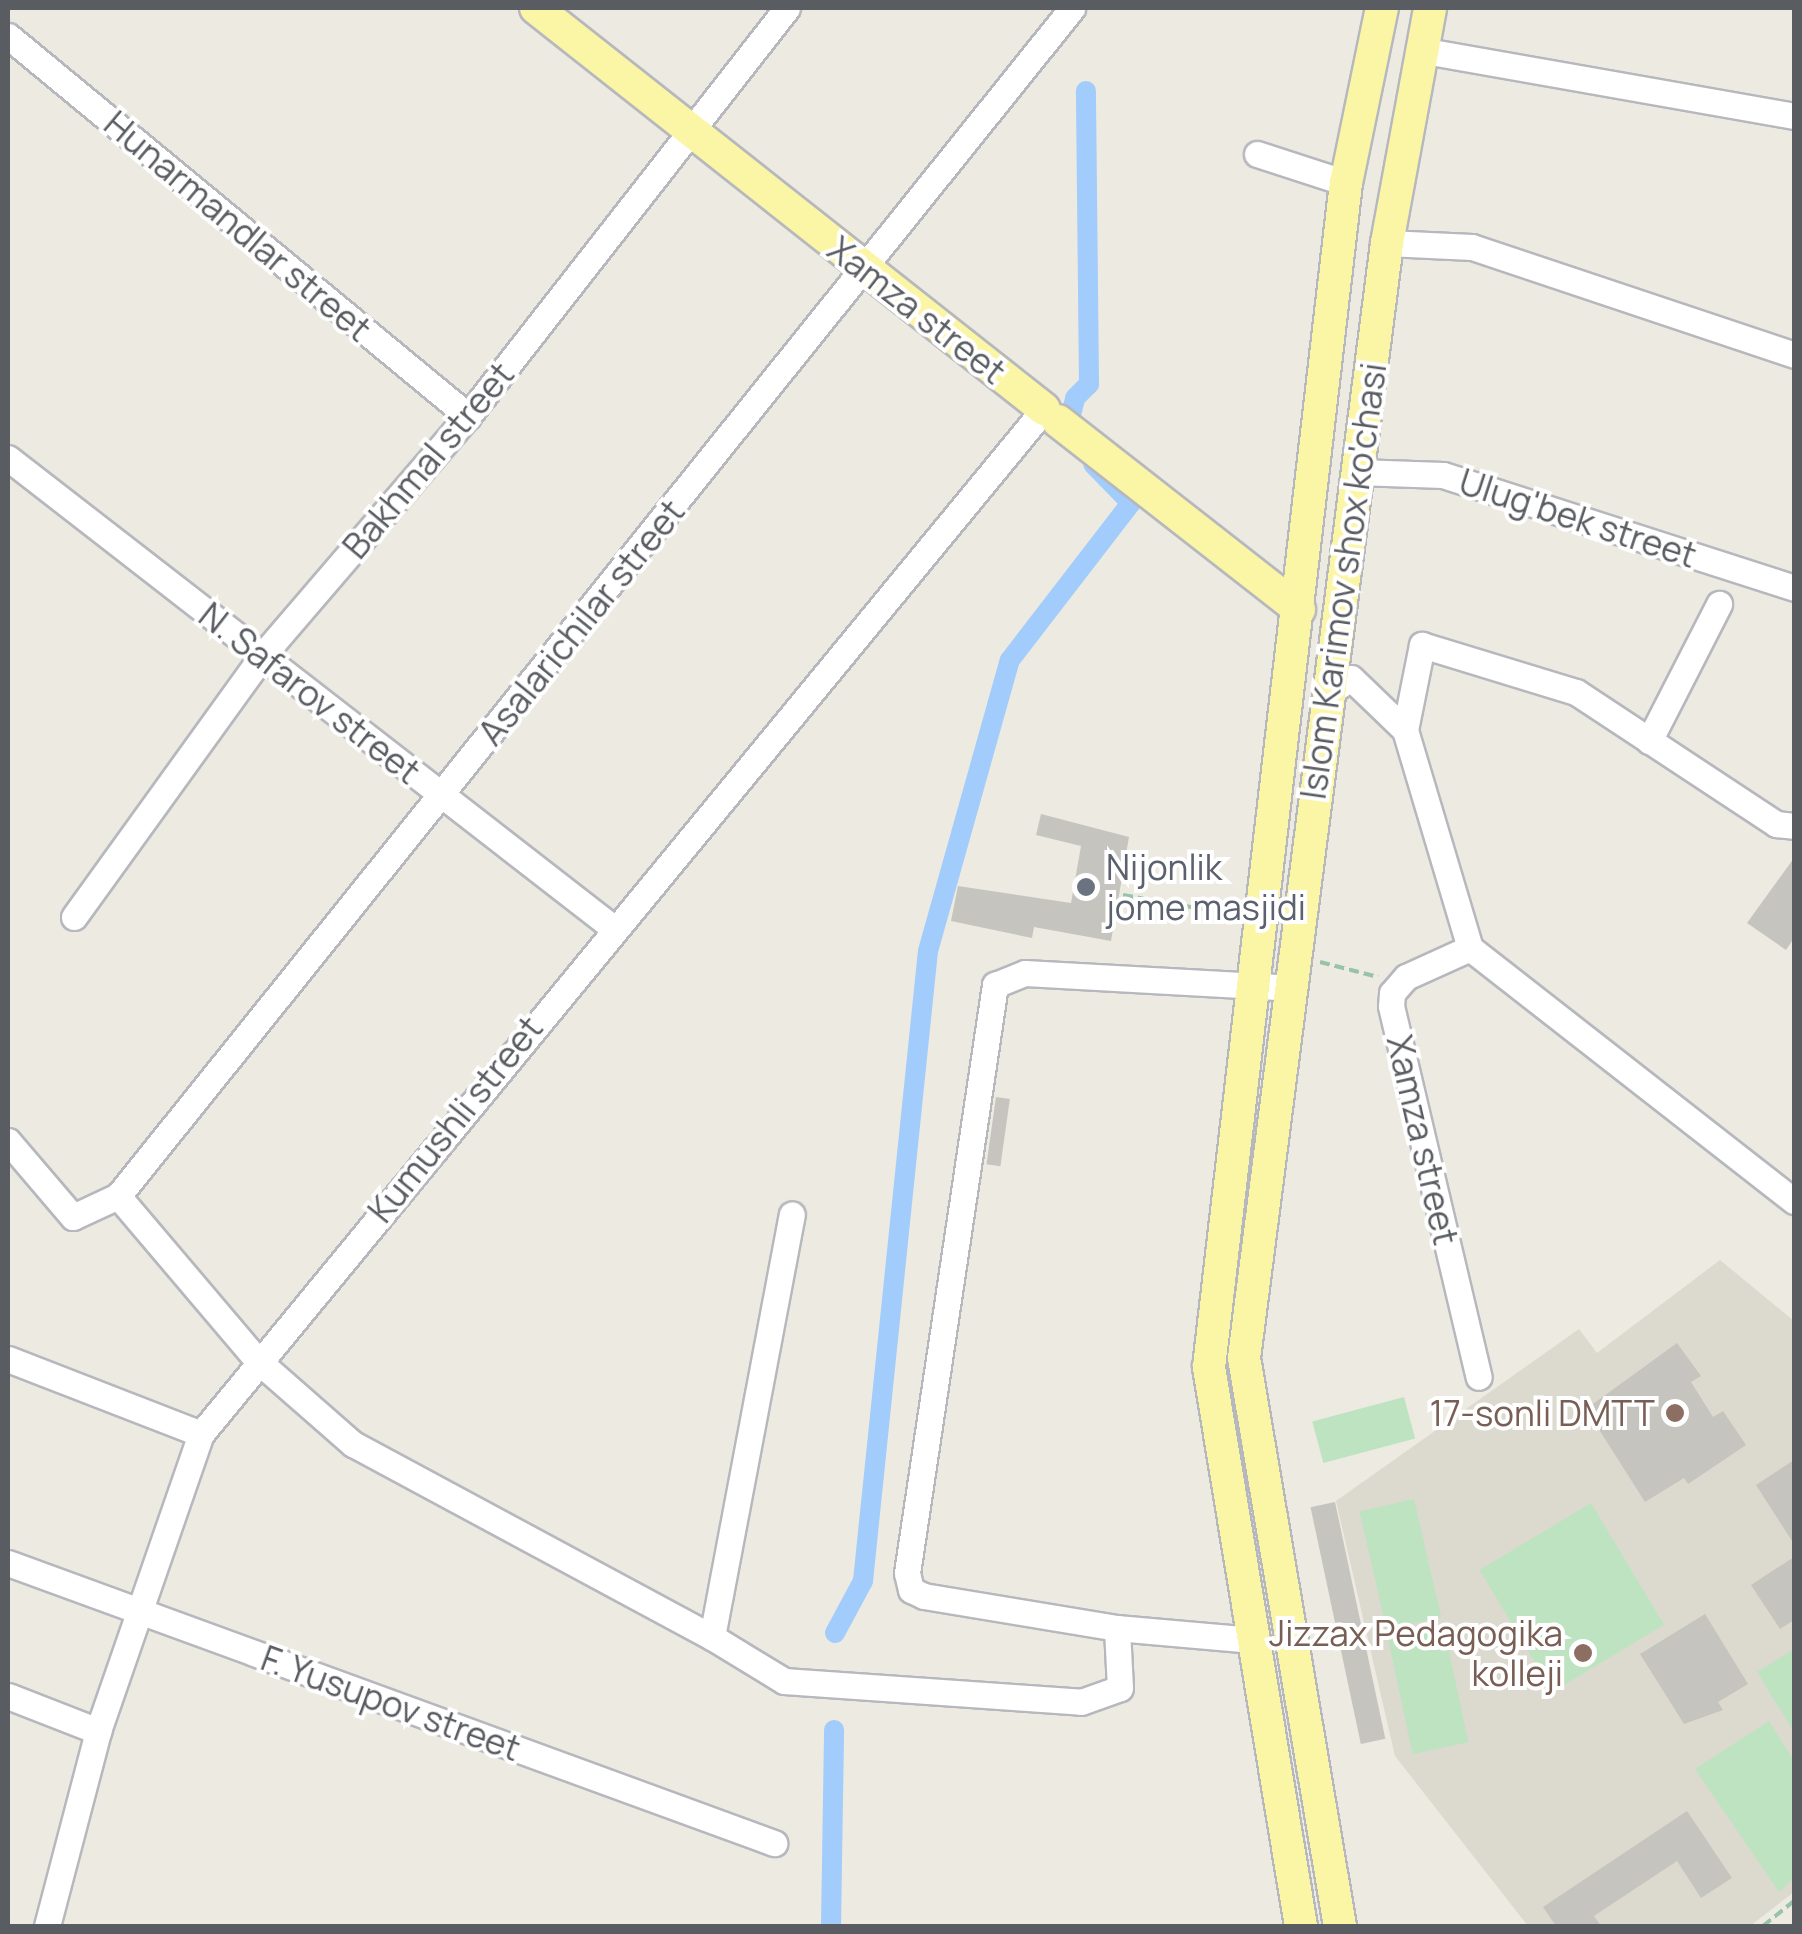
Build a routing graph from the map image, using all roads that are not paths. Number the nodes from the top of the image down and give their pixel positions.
1 (536, 8) edge
2 (787, 8) edge
3 (1072, 8) edge
4 (1382, 8) edge
5 (1430, 8) edge
6 (8, 36) edge
7 (1420, 50) junction
8 (1794, 116) edge
9 (691, 131) junction
10 (1256, 154) dead end
11 (1346, 183) junction
12 (1387, 243) junction
13 (866, 271) junction
14 (1794, 355) edge
15 (468, 416) junction
16 (1058, 421) junction
17 (8, 458) edge
18 (1358, 472) junction
19 (1794, 588) edge
20 (1719, 604) dead end
21 (1299, 609) junction
22 (262, 656) junction
23 (1328, 693) junction
24 (1405, 730) junction
25 (1650, 741) junction
26 (442, 795) junction
27 (1273, 822) junction
28 (1310, 826) junction
29 (1794, 826) edge
30 (74, 917) dead end
31 (612, 927) junction
32 (1470, 948) junction
33 (1291, 987) junction
34 (1252, 995) junction
35 (8, 1142) edge
36 (118, 1196) junction
37 (1794, 1201) edge
38 (792, 1214) dead end
39 (8, 1359) edge
40 (257, 1360) junction
41 (1480, 1377) dead end
42 (201, 1434) junction
43 (8, 1563) edge
44 (138, 1611) junction
45 (1116, 1628) junction
46 (712, 1636) junction
47 (1253, 1640) junction
48 (8, 1696) edge
49 (98, 1730) junction
50 (774, 1843) dead end
51 (1292, 1886) junction
52 (47, 1926) edge
53 (1286, 1926) edge
54 (1301, 1926) edge
55 (1340, 1926) edge

1 - 9 main road, Xamza street
2 - 9 street, Bakhmal street
3 - 13 street, Asalarichilar street
4 - 11 main road, Islom Karimov shox ko'chasi
5 - 7 main road, Islom Karimov shox ko'chasi
6 - 15 street, Hunarmandlar street
7 - 8 street
7 - 12 main road, Islom Karimov shox ko'chasi
9 - 13 main road, Xamza street
9 - 15 street, Bakhmal street
10 - 11 street
11 - 21 main road, Islom Karimov shox ko'chasi
12 - 14 street
12 - 18 main road, Islom Karimov shox ko'chasi
13 - 16 main road, Xamza street
13 - 26 street, Asalarichilar street
15 - 22 street, Bakhmal street
16 - 21 main road, Xamza street
16 - 31 street, Kumushli street
17 - 22 street, N. Safarov street
18 - 19 street, Ulug'bek street
18 - 23 main road, Islom Karimov shox ko'chasi
20 - 25 street
21 - 27 main road, Islom Karimov shox ko'chasi
22 - 26 street, N. Safarov street
22 - 30 street, Bakhmal street
23 - 24 street
23 - 28 main road, Islom Karimov shox ko'chasi
24 - 25 street
24 - 32 street
25 - 29 street
26 - 31 street, N. Safarov street
26 - 36 street, Asalarichilar street
27 - 28 main road
27 - 34 main road, Islom Karimov shox ko'chasi
28 - 33 main road, Islom Karimov shox ko'chasi
31 - 40 street, Kumushli street
32 - 37 street
32 - 41 street, Xamza street
33 - 34 main road
33 - 55 main road, Islom Karimov shox ko'chasi
34 - 45 street
34 - 47 main road, Islom Karimov shox ko'chasi
35 - 36 street, Asalarichilar street
36 - 40 street
38 - 46 street
39 - 42 street
40 - 42 street, Kumushli street
40 - 46 street
42 - 44 street, Kumushli street
43 - 44 street, F. Yusupov street
44 - 49 street, Kumushli street
44 - 50 street, F. Yusupov street
45 - 46 street
45 - 47 street
47 - 51 main road, Islom Karimov shox ko'chasi
48 - 49 street
49 - 52 street, Kumushli street
51 - 53 street
51 - 54 main road, Islom Karimov shox ko'chasi

